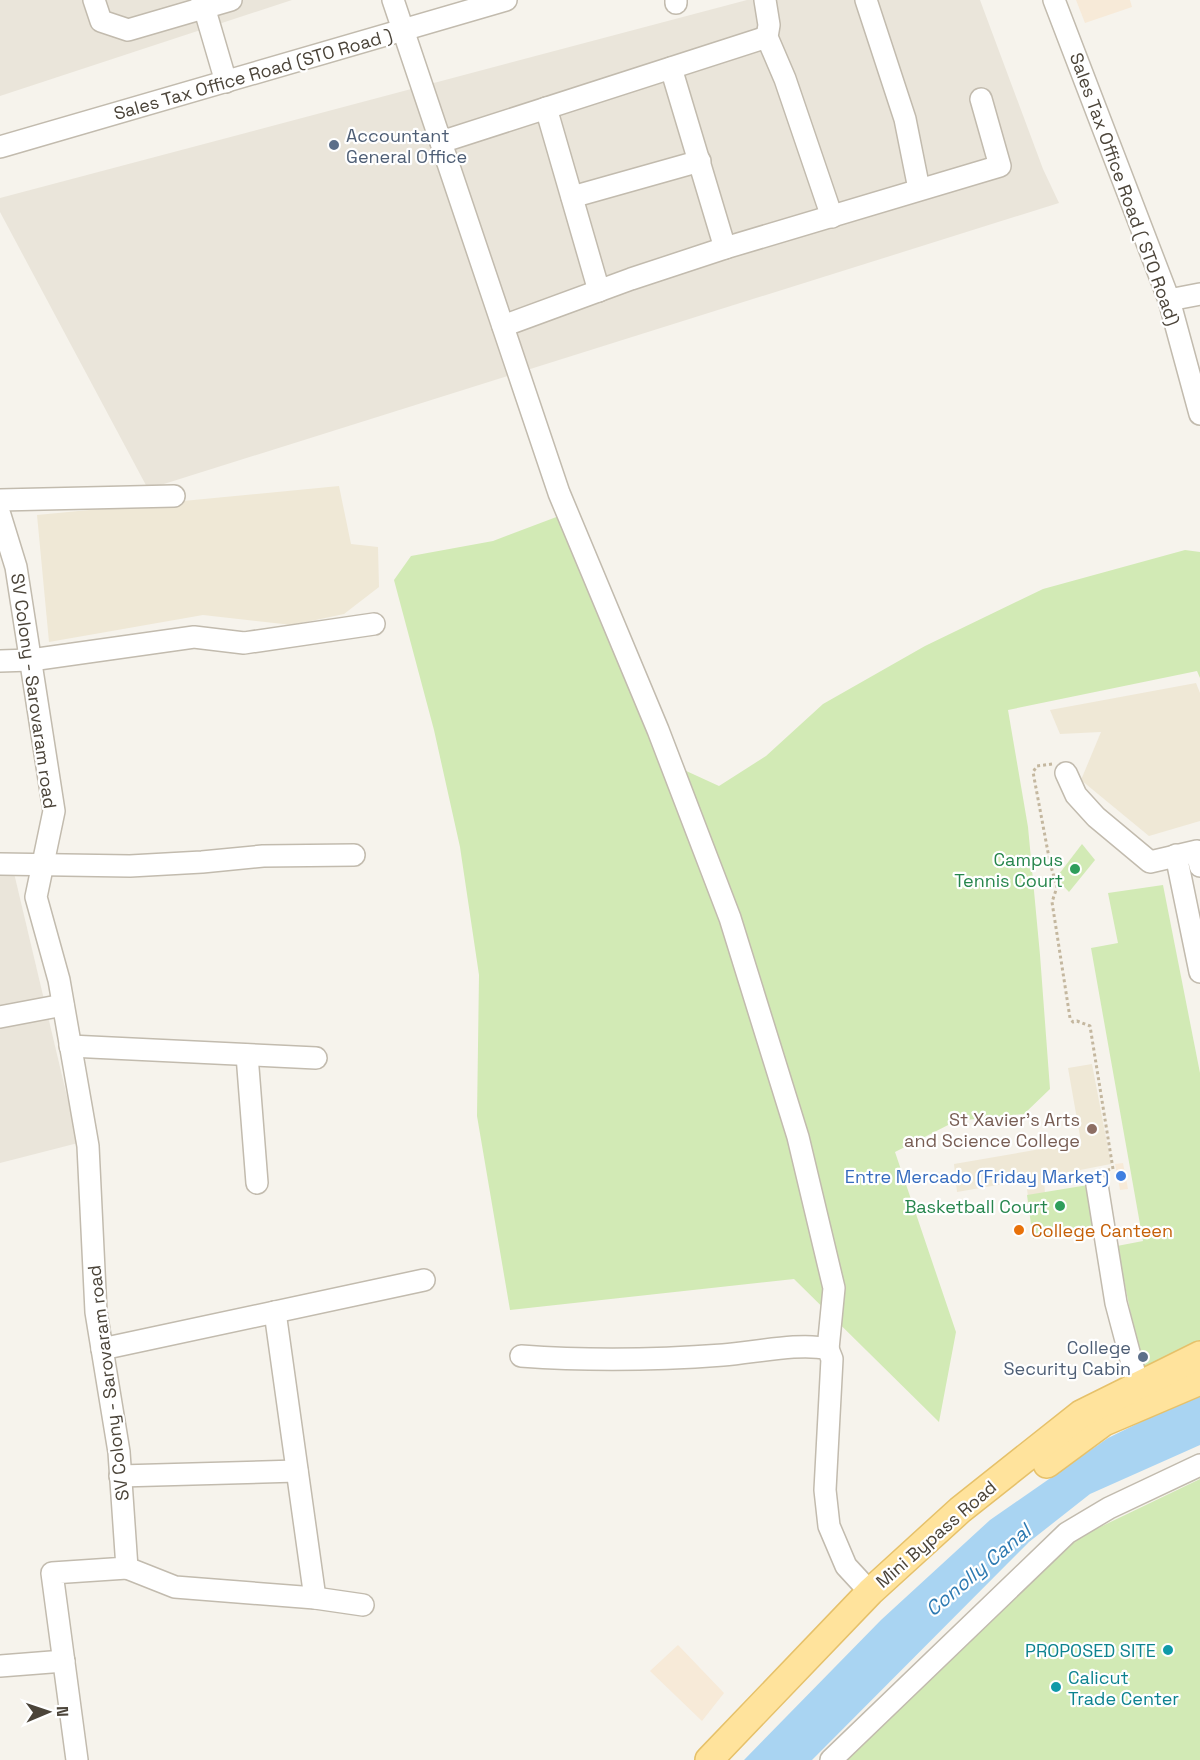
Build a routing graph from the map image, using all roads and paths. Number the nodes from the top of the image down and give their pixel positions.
1 (93, 0) edge
2 (231, 0) edge
3 (393, 0) edge
4 (504, 0) edge
5 (765, 0) edge
6 (866, 0) edge
7 (1054, 0) edge
8 (203, 4) edge
9 (403, 30) junction
10 (767, 37) junction
11 (671, 68) junction
12 (226, 82) junction
13 (981, 99) dead end
14 (546, 108) junction
15 (441, 142) junction
16 (0, 147) edge
17 (700, 161) junction
18 (919, 189) junction
19 (572, 197) junction
20 (832, 217) junction
21 (725, 248) junction
22 (599, 291) junction
23 (1200, 294) edge
24 (1169, 300) junction
25 (503, 326) junction
26 (1200, 414) edge
27 (174, 496) dead end
28 (0, 500) edge
29 (0, 515) edge
30 (5, 545) edge
31 (374, 624) dead end
32 (31, 660) junction
33 (0, 662) edge
34 (1061, 768) joint
35 (354, 855) dead end
36 (1176, 855) junction
37 (0, 864) edge
38 (43, 864) junction
39 (1200, 866) edge
40 (1200, 972) edge
41 (63, 1005) junction
42 (0, 1017) edge
43 (70, 1046) junction
44 (247, 1055) junction
45 (316, 1058) dead end
46 (1098, 1176) junction
47 (1047, 1180) dead end
48 (257, 1183) dead end
49 (424, 1280) dead end
50 (274, 1312) junction
51 (102, 1349) junction
52 (828, 1349) junction
53 (1200, 1355) edge
54 (521, 1356) dead end
55 (1200, 1381) edge
56 (1138, 1386) junction
57 (1200, 1466) edge
58 (297, 1471) junction
59 (120, 1476) junction
60 (127, 1568) junction
61 (870, 1592) junction
62 (315, 1598) junction
63 (363, 1605) dead end
64 (63, 1661) junction
65 (0, 1666) edge
66 (77, 1760) edge
67 (709, 1760) edge
68 (721, 1760) edge
69 (831, 1760) edge

1 - 8 street
2 - 8 street
3 - 9 street
4 - 9 street, Sales Tax Office Road (STO Road )
5 - 10 street
6 - 18 street
7 - 24 street, Sales Tax Office Road ( STO Road)
8 - 12 street
9 - 12 street, Sales Tax Office Road (STO Road )
9 - 15 street
10 - 11 street
10 - 20 street
11 - 14 street
11 - 17 street
12 - 16 street, Sales Tax Office Road (STO Road )
13 - 18 street
14 - 15 street
14 - 19 street
15 - 25 street
17 - 19 street
17 - 21 street
18 - 20 street
19 - 22 street
20 - 21 street
21 - 22 street
22 - 25 street
23 - 24 street
24 - 26 street, Sales Tax Office Road ( STO Road)
25 - 52 street
27 - 28 street
29 - 30 street, SV Colony - Sarovaram road
30 - 32 street, SV Colony - Sarovaram road
31 - 32 street
32 - 33 street
32 - 38 street, SV Colony - Sarovaram road
34 - 36 street
34 - 46 path
35 - 38 street
36 - 39 street
36 - 40 street
37 - 38 street
38 - 41 street, SV Colony - Sarovaram road
41 - 42 street
41 - 43 street, SV Colony - Sarovaram road
43 - 44 street
43 - 51 street, SV Colony - Sarovaram road
44 - 45 street
44 - 48 street
46 - 47 path
46 - 56 street
49 - 50 street
50 - 51 street
50 - 58 street
51 - 59 street, SV Colony - Sarovaram road
52 - 54 street
52 - 61 street
53 - 56 main road, Mini Bypass Road
55 - 68 main road, Mini Bypass Road
56 - 61 main road, Mini Bypass Road
57 - 69 street
58 - 59 street
58 - 62 street
59 - 60 street, SV Colony - Sarovaram road
60 - 62 street
60 - 64 street
61 - 67 main road, Mini Bypass Road
62 - 63 street
64 - 65 street
64 - 66 street

